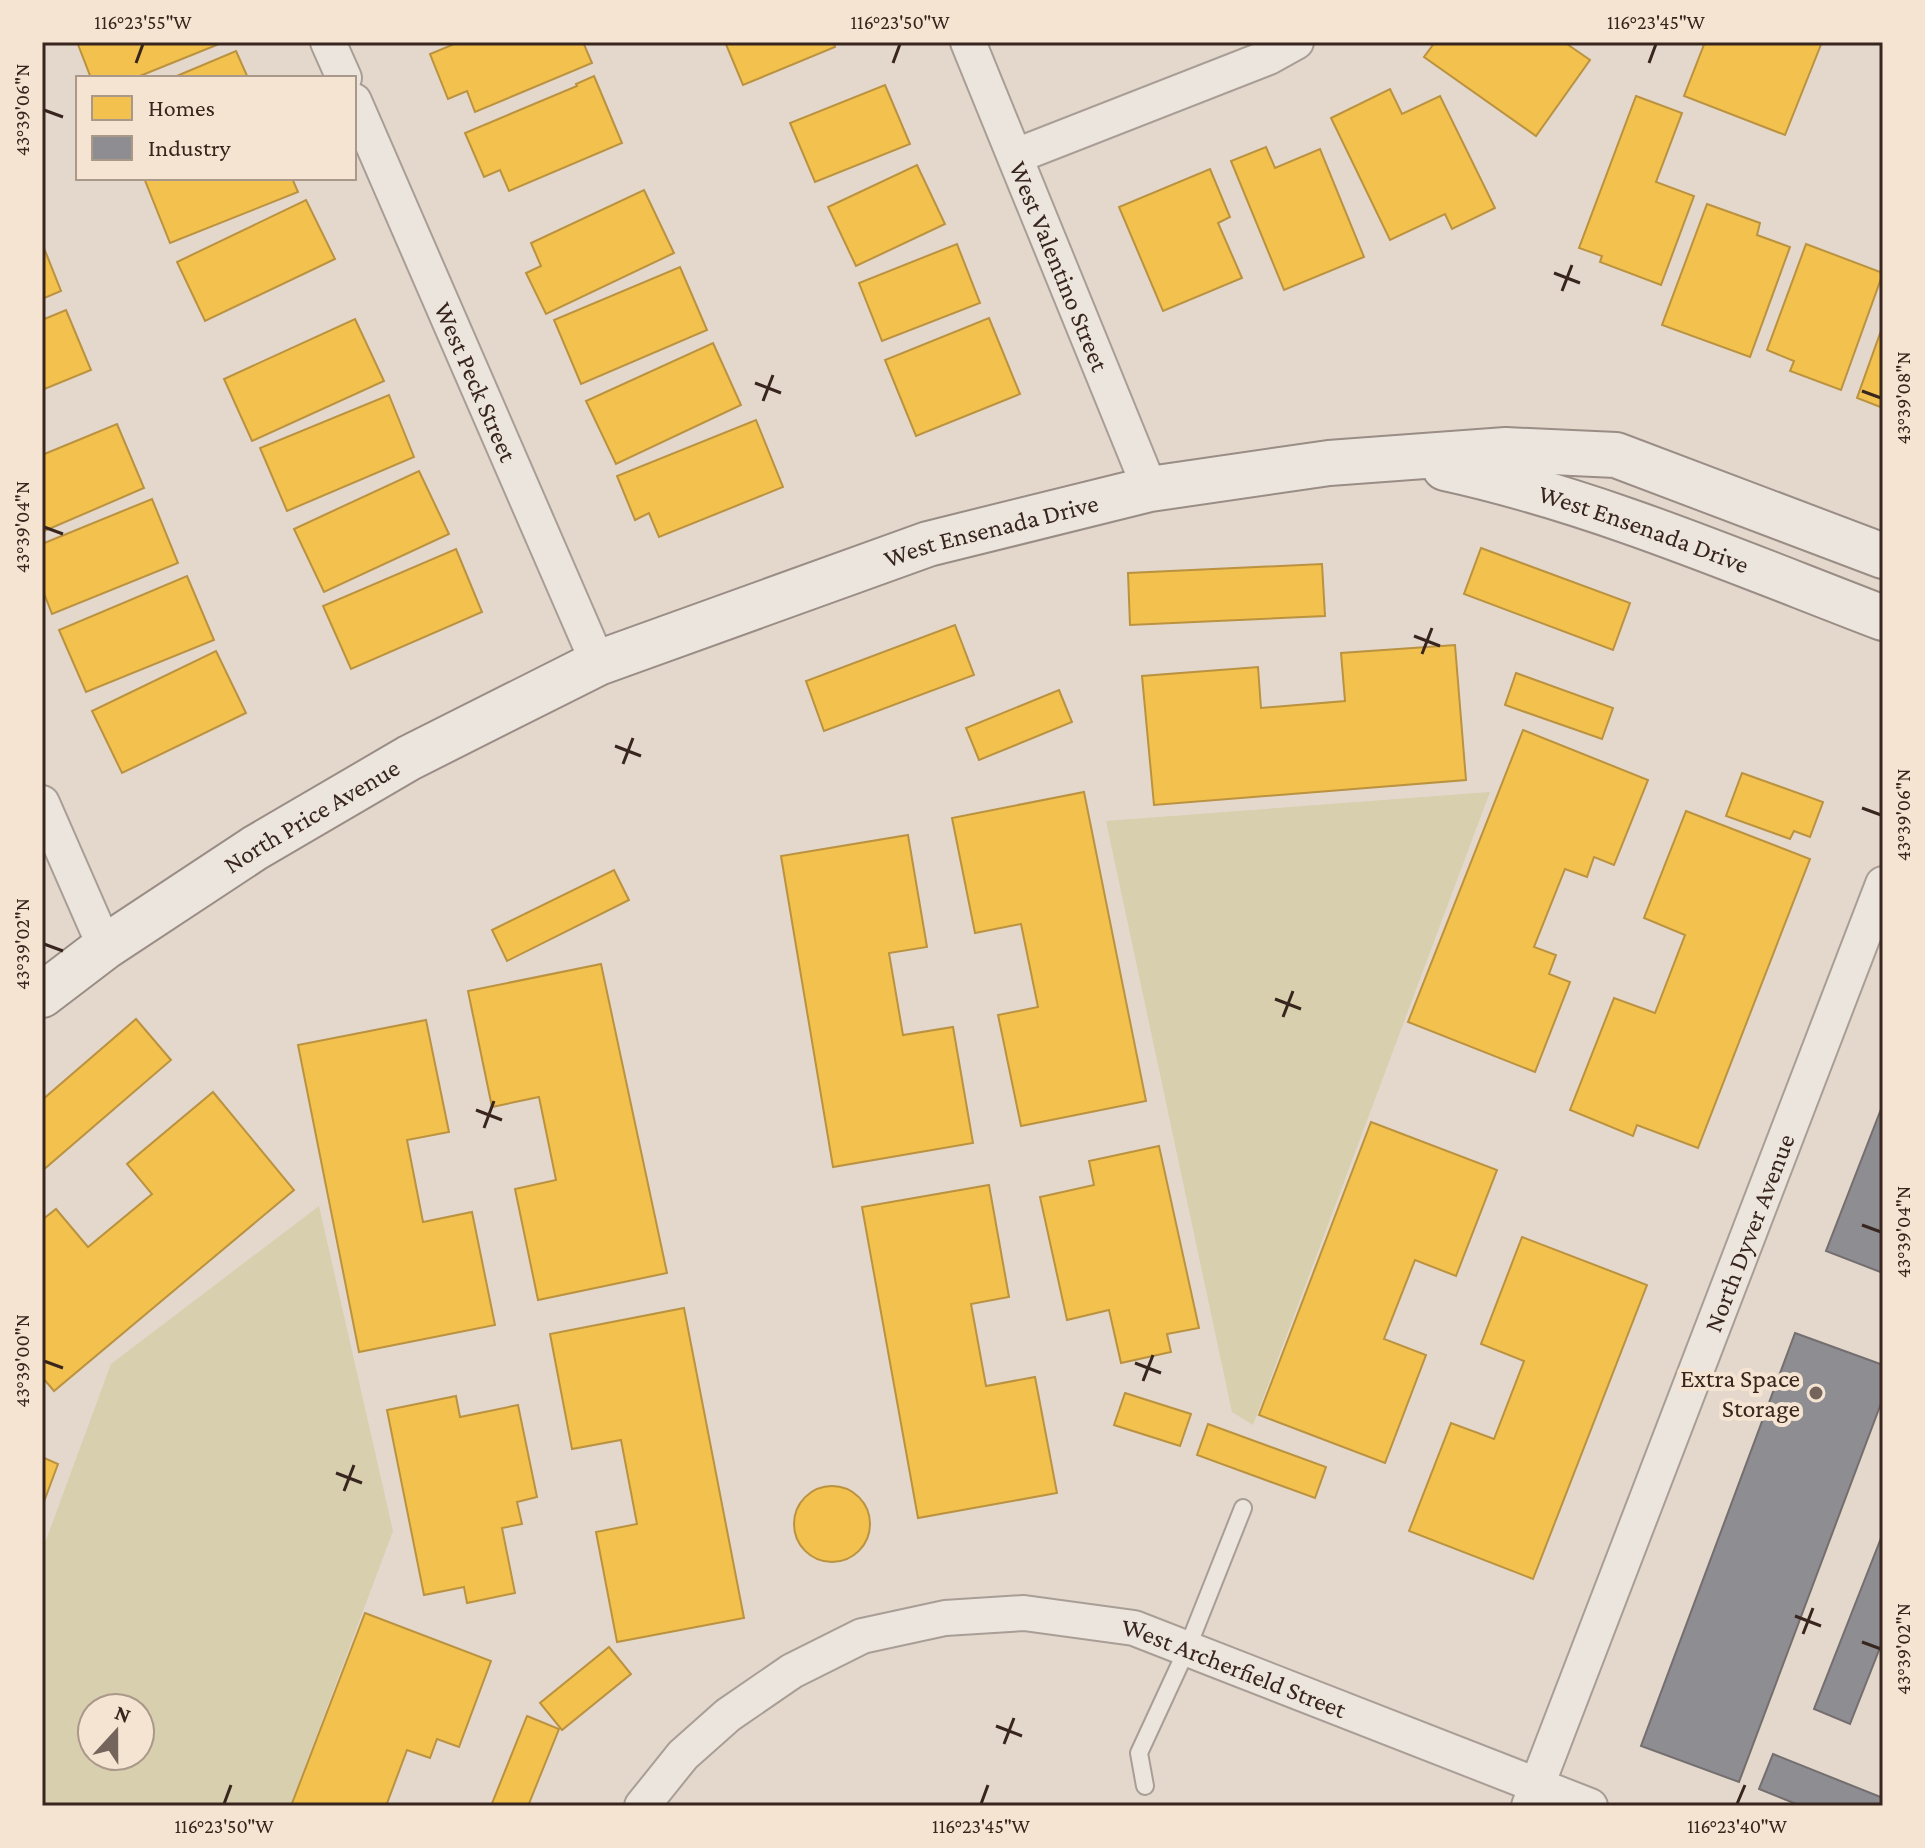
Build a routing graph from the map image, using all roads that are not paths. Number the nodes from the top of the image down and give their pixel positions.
1 (328, 42) edge
2 (968, 42) edge
3 (1296, 42) edge
4 (343, 76) edge
5 (356, 106) edge
6 (1016, 156) junction
7 (1399, 458) junction
8 (1150, 489) junction
9 (1883, 556) edge
10 (1883, 618) edge
11 (598, 663) junction
12 (42, 803) edge
13 (1883, 884) edge
14 (105, 947) junction
15 (42, 995) edge
16 (1243, 1508) dead end
17 (1187, 1649) junction
18 (1145, 1786) dead end
19 (1533, 1796) edge
20 (642, 1806) edge
21 (1590, 1806) edge

1 - 4 street
2 - 6 street, West Valentino Street
3 - 6 street
5 - 11 street, West Peck Street
6 - 8 street, West Valentino Street
7 - 8 street, West Ensenada Drive
7 - 9 street, West Ensenada Drive
7 - 10 street, West Ensenada Drive
8 - 11 street, West Ensenada Drive
11 - 14 street, North Price Avenue
12 - 14 street
13 - 19 street, North Dyver Avenue
14 - 15 street, North Price Avenue
16 - 17 lane
17 - 18 lane
17 - 19 street, West Archerfield Street
17 - 20 street, West Archerfield Street
19 - 21 street, West Archerfield Street

